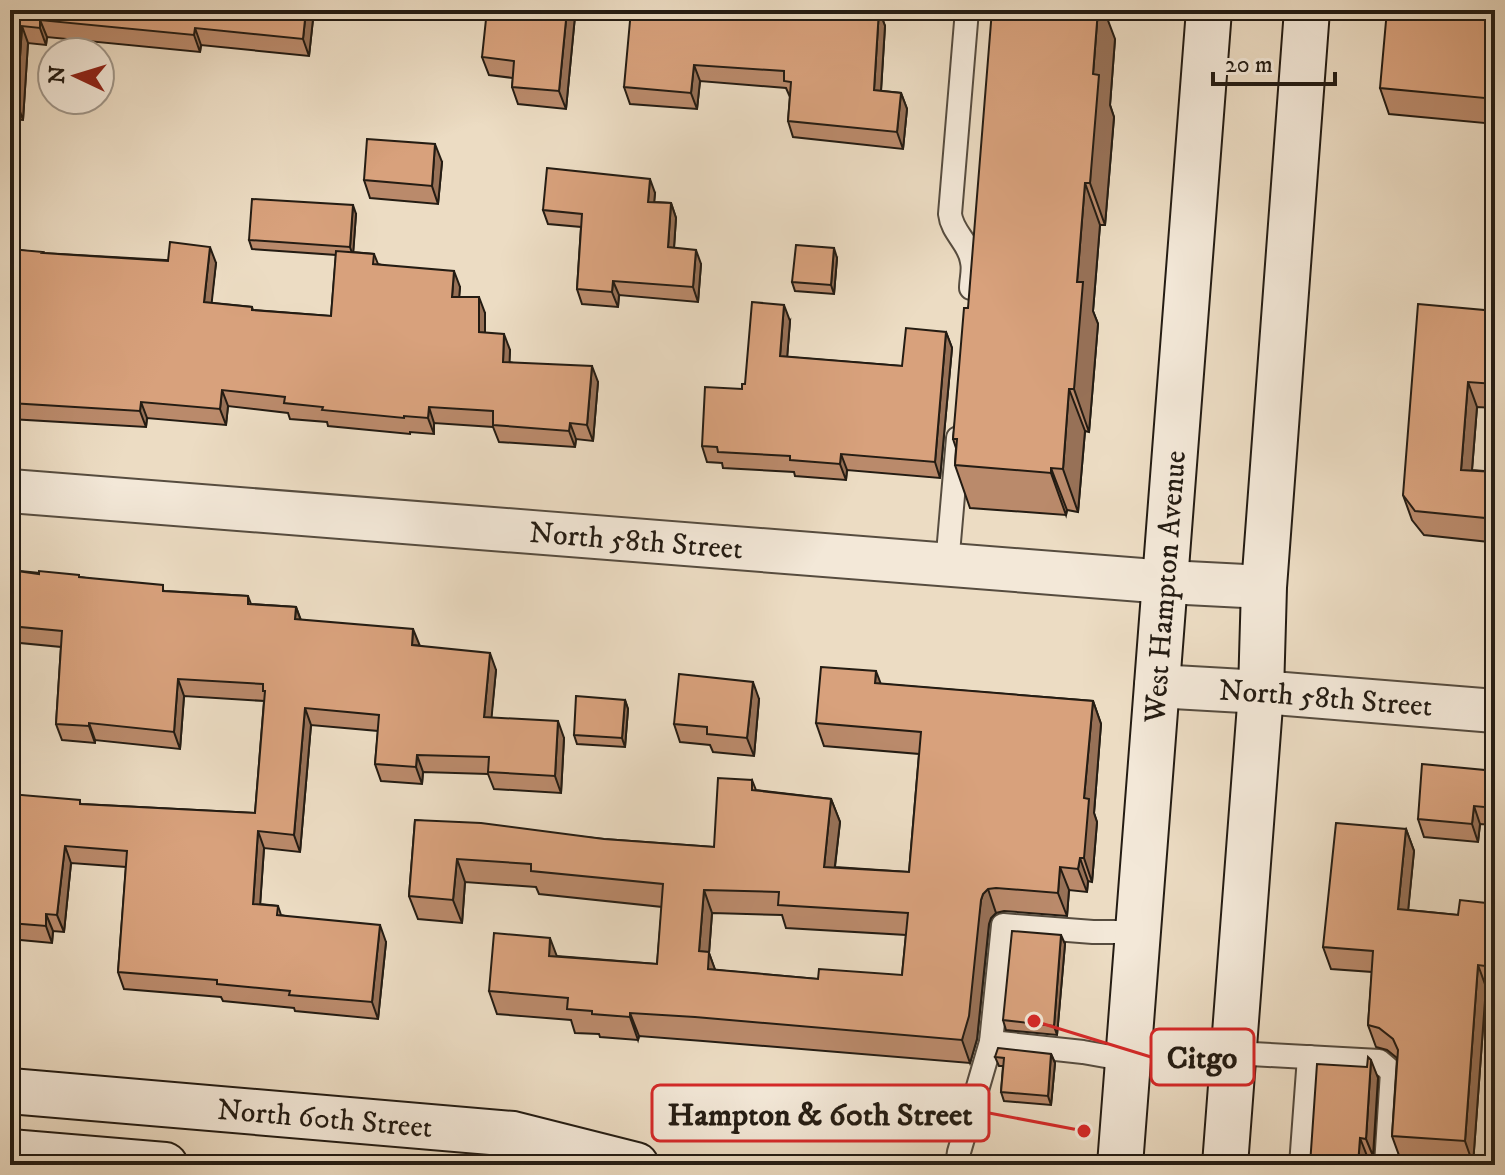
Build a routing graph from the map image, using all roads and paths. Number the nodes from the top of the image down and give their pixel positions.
1 (967, 10) edge
2 (1209, 10) edge
3 (1307, 10) edge
4 (969, 308) edge
5 (959, 419) edge
6 (10, 491) edge
7 (947, 565) junction
8 (1167, 582) junction
9 (1264, 587) junction
10 (1156, 686) junction
11 (1261, 692) junction
12 (1495, 711) edge
13 (1138, 932) junction
14 (991, 1042) junction
15 (1233, 1053) junction
16 (1309, 1057) junction
17 (1128, 1060) junction
18 (10, 1091) edge
19 (512, 1149) edge
20 (10, 1152) edge
21 (165, 1165) edge
22 (636, 1165) edge
23 (957, 1165) edge
24 (1120, 1165) edge
25 (1225, 1165) edge
26 (1301, 1165) edge
27 (1386, 1165) edge

1 - 4 lane
2 - 8 main road, West Hampton Avenue
3 - 9 main road
5 - 7 lane
6 - 7 street, North 58th Street
7 - 8 street, North 58th Street
8 - 9 street, North 58th Street
8 - 10 main road, West Hampton Avenue
9 - 11 main road
10 - 11 street, North 58th Street
10 - 13 main road, West Hampton Avenue
11 - 12 street, North 58th Street
11 - 15 main road
13 - 14 lane
13 - 17 main road, West Hampton Avenue
14 - 17 lane
14 - 23 lane
15 - 16 lane
15 - 25 main road
16 - 26 lane
16 - 27 lane
17 - 24 main road, West Hampton Avenue
18 - 19 main road, North 60th Street
19 - 22 main road, North 60th Street
20 - 21 main road

